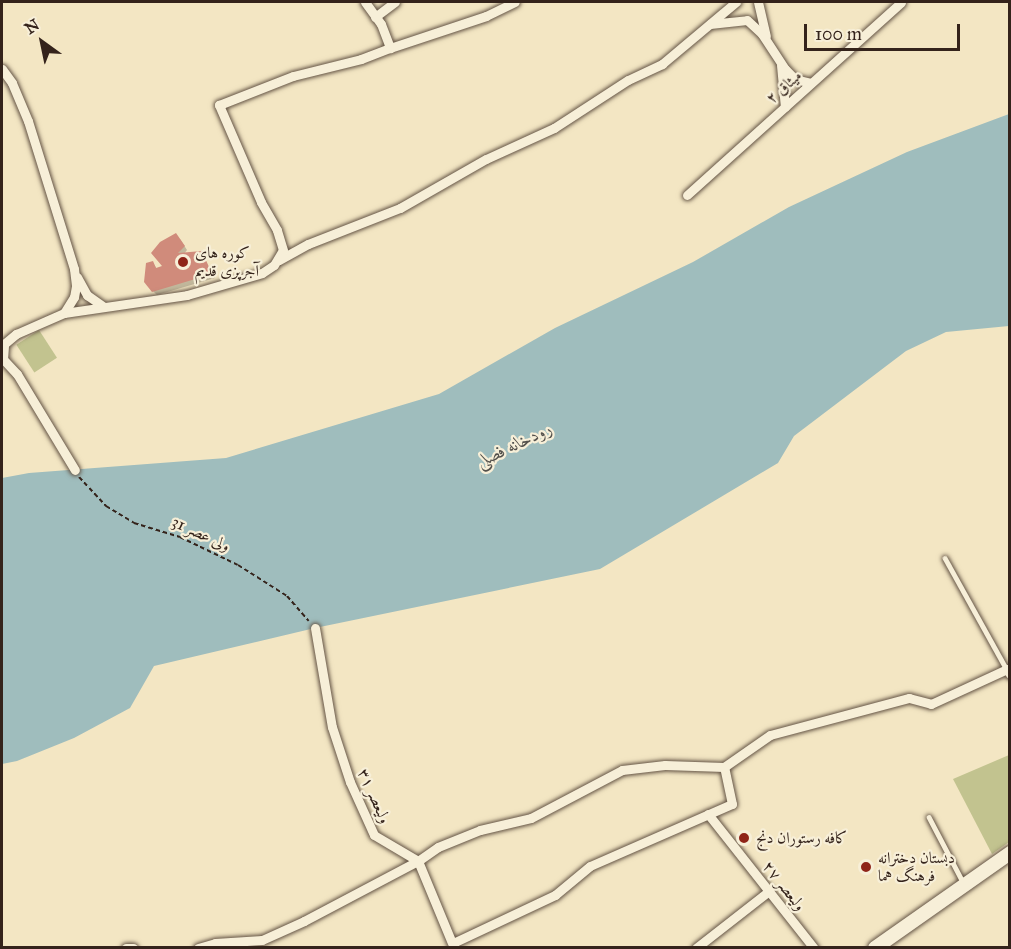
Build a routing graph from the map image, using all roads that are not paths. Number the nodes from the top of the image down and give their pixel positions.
1 (365, 2) edge
2 (394, 2) edge
3 (515, 2) edge
4 (736, 2) edge
5 (758, 2) edge
6 (901, 2) edge
7 (375, 16) junction
8 (710, 24) junction
9 (768, 41) junction
10 (390, 48) junction
11 (780, 60) junction
12 (2, 69) edge
13 (811, 84) junction
14 (784, 107) junction
15 (687, 195) dead end
16 (276, 261) junction
17 (74, 269) junction
18 (103, 306) junction
19 (63, 313) junction
20 (16, 334) junction
21 (2, 335) edge
22 (2, 359) edge
23 (75, 470) road end
24 (945, 558) dead end
25 (315, 628) road end
26 (1008, 671) edge
27 (724, 767) junction
28 (708, 814) junction
29 (928, 817) dead end
30 (1010, 853) edge
31 (418, 861) junction
32 (964, 884) junction
33 (769, 891) junction
34 (216, 945) edge
35 (454, 945) edge
36 (126, 948) edge
37 (133, 948) edge
38 (198, 948) edge
39 (696, 948) edge
40 (814, 948) edge
41 (875, 948) edge

1 - 7 street
2 - 7 street
3 - 10 street
4 - 8 street
5 - 9 street
6 - 13 street, میثاق ۲
7 - 10 street
8 - 9 street
8 - 16 street
9 - 11 street
10 - 16 street
11 - 13 street
11 - 14 street
12 - 17 street
13 - 14 street, میثاق ۲
14 - 15 street, میثاق ۲
16 - 18 street
17 - 18 street
17 - 19 street
18 - 19 street
19 - 20 street
20 - 21 street
20 - 22 street
22 - 23 street
24 - 26 lane
25 - 31 street, ولیعصر ۳۱
26 - 27 street
27 - 28 street
27 - 31 street
28 - 33 street, ولیعصر ۲۷
28 - 35 street
29 - 32 lane
30 - 32 main road
31 - 34 street
31 - 35 street
32 - 41 main road
33 - 39 street
33 - 40 street, ولیعصر ۲۷
34 - 38 street
36 - 37 street

